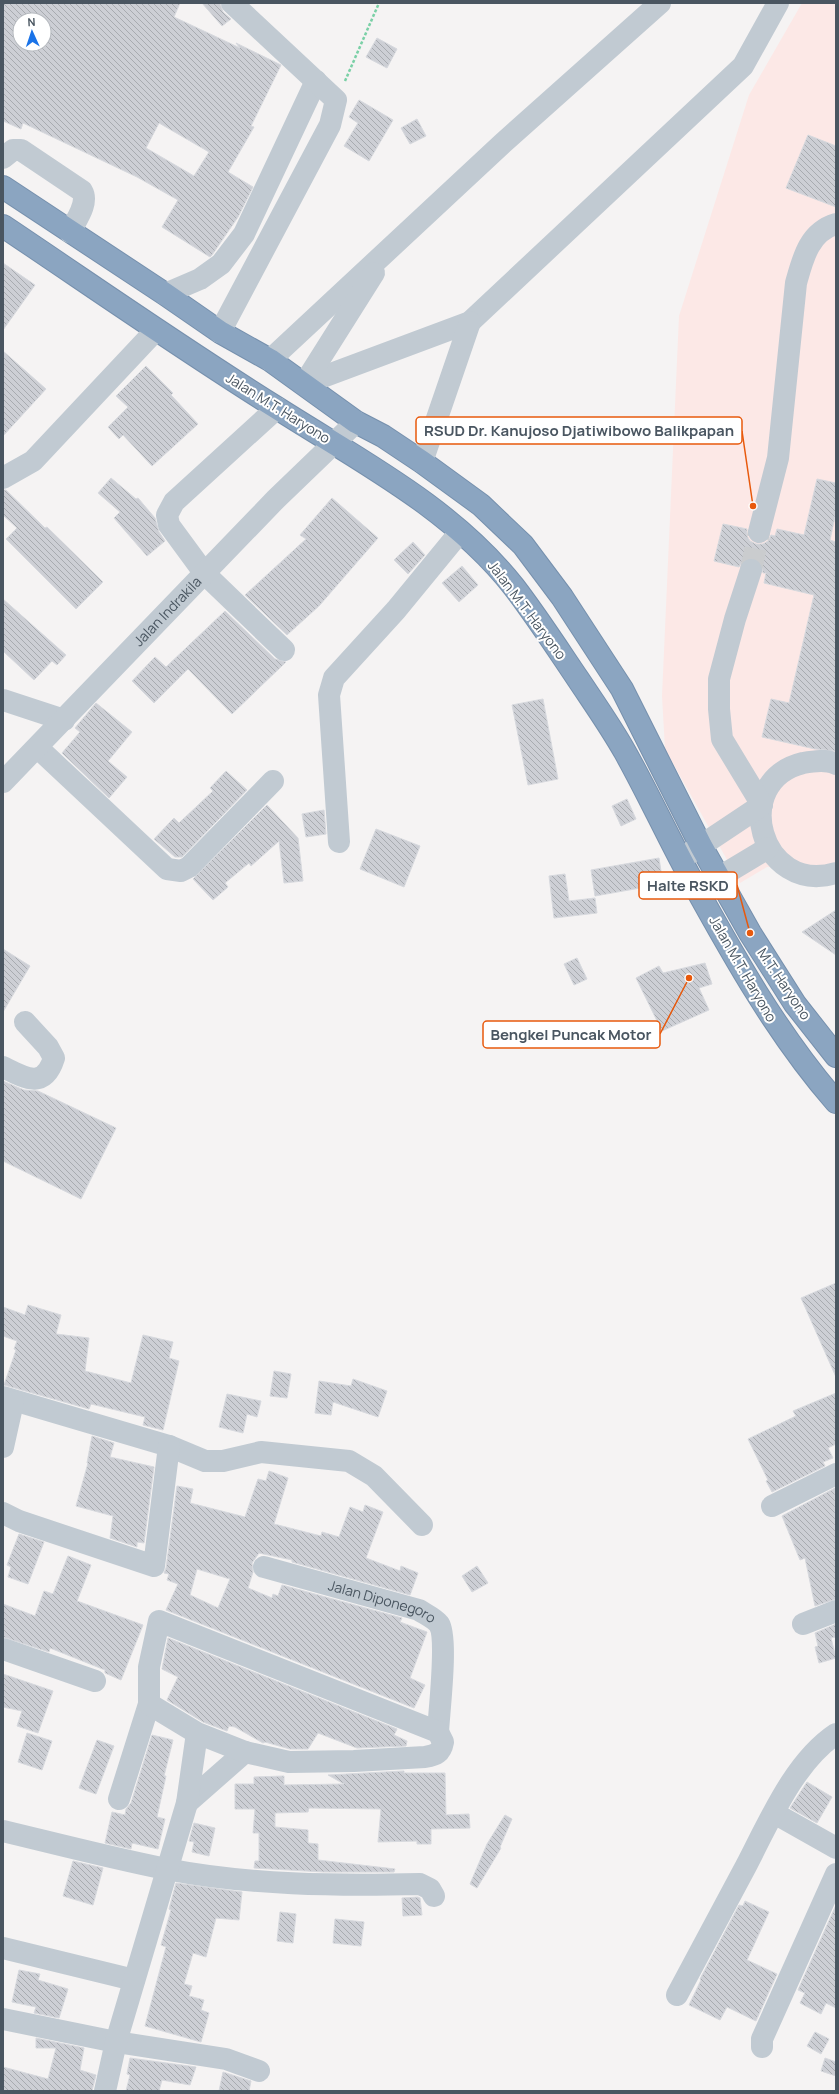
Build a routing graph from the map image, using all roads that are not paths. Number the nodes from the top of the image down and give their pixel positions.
1 (232, 3) edge
2 (660, 3) edge
3 (778, 3) edge
4 (316, 81) junction
5 (3, 158) edge
6 (3, 187) edge
7 (836, 224) edge
8 (3, 226) edge
9 (70, 232) junction
10 (387, 252) junction
11 (165, 294) junction
12 (470, 322) junction
13 (156, 330) junction
14 (220, 332) junction
15 (270, 360) junction
16 (304, 384) junction
17 (277, 408) junction
18 (356, 422) junction
19 (335, 444) junction
20 (422, 462) junction
21 (3, 478) edge
22 (460, 532) junction
23 (759, 532) tunnel mouth
24 (751, 570) tunnel mouth
25 (205, 574) junction
26 (284, 650) dead end
27 (3, 700) edge
28 (64, 720) junction
29 (38, 748) junction
30 (836, 764) edge
31 (273, 781) dead end
32 (3, 782) edge
33 (762, 804) junction
34 (339, 842) dead end
35 (701, 846) junction
36 (768, 848) junction
37 (681, 860) junction
38 (836, 873) edge
39 (718, 878) junction
40 (25, 1022) dead end
41 (836, 1056) edge
42 (3, 1067) edge
43 (836, 1102) edge
44 (8, 1400) edge
45 (169, 1446) junction
46 (3, 1447) edge
47 (836, 1474) edge
48 (772, 1506) dead end
49 (3, 1513) edge
50 (422, 1525) dead end
51 (264, 1567) dead end
52 (836, 1611) edge
53 (803, 1624) dead end
54 (3, 1649) edge
55 (95, 1681) dead end
56 (149, 1704) junction
57 (438, 1732) junction
58 (197, 1733) junction
59 (835, 1737) edge
60 (245, 1752) junction
61 (119, 1799) dead end
62 (187, 1803) junction
63 (774, 1813) junction
64 (3, 1831) edge
65 (836, 1848) edge
66 (166, 1869) junction
67 (836, 1874) edge
68 (434, 1896) dead end
69 (3, 1948) edge
70 (134, 1980) junction
71 (677, 1995) dead end
72 (3, 2019) edge
73 (116, 2042) junction
74 (762, 2047) dead end
75 (259, 2071) dead end
76 (104, 2091) edge

1 - 4 street
2 - 10 street
3 - 12 street
4 - 11 street
4 - 14 street
5 - 9 street
6 - 9 highway
7 - 23 street
8 - 13 highway, Jalan M.T. Haryono
9 - 11 highway
10 - 15 street
10 - 16 street
11 - 14 highway
12 - 16 street
12 - 20 street
13 - 17 highway, Jalan M.T. Haryono
13 - 21 street
14 - 15 highway
15 - 16 highway
16 - 18 highway
17 - 19 highway, Jalan M.T. Haryono
17 - 25 street
18 - 19 street, Jalan Indrakila
18 - 20 highway
19 - 22 highway, Jalan M.T. Haryono
19 - 25 street, Jalan Indrakila
20 - 35 highway
22 - 34 street
22 - 37 highway, Jalan M.T. Haryono
24 - 33 street
25 - 26 street
25 - 28 street, Jalan Indrakila
27 - 28 street
28 - 29 street, Jalan Indrakila
29 - 31 street
29 - 32 street, Jalan Indrakila
30 - 33 street
33 - 35 street
33 - 36 street
35 - 37 street
35 - 39 highway, M.T. Haryono
36 - 38 street
36 - 39 street
37 - 43 highway, Jalan M.T. Haryono
39 - 41 highway, M.T. Haryono
40 - 42 street
44 - 45 street
44 - 46 street
45 - 49 street
45 - 50 street
47 - 48 street
51 - 57 street, Jalan Diponegoro
52 - 53 street
54 - 55 street
56 - 57 street
56 - 58 street
56 - 61 street
57 - 60 street, Jalan Diponegoro
58 - 60 street
58 - 62 street
59 - 63 street
60 - 62 street
62 - 66 street
63 - 65 street
63 - 71 street
64 - 66 street
66 - 68 street
66 - 70 street
67 - 74 street
69 - 70 street
70 - 73 street
72 - 73 street
73 - 75 street
73 - 76 street

